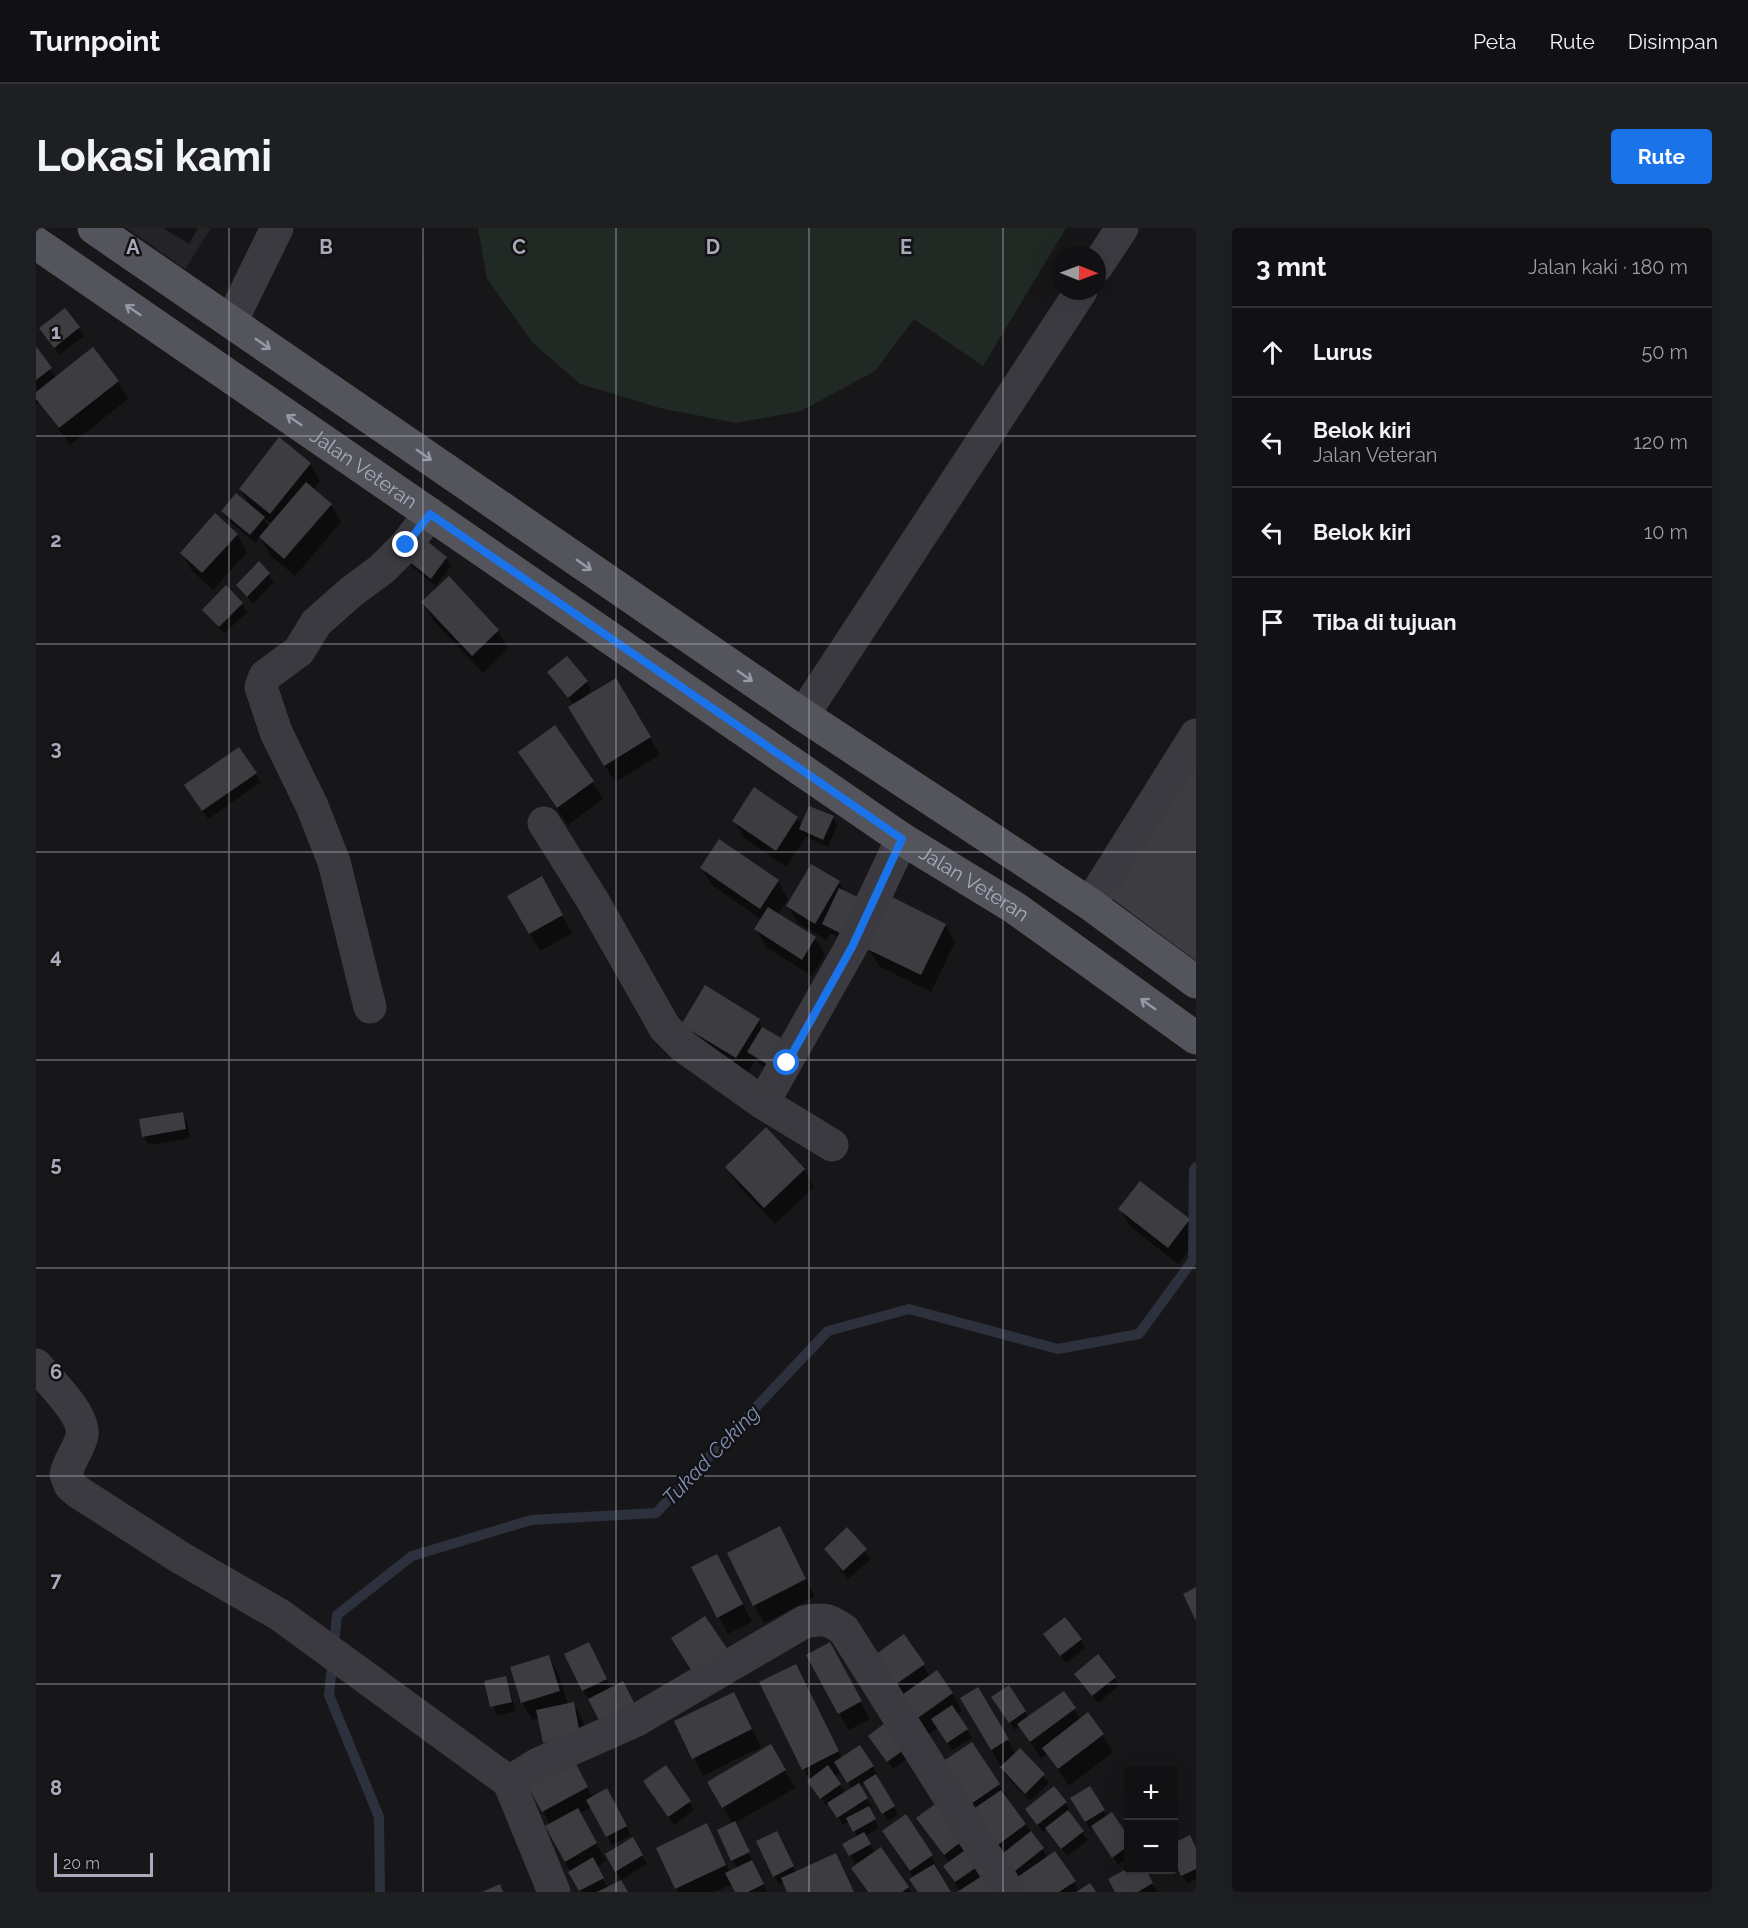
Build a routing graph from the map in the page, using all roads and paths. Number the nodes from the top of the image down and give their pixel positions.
1 (94, 228) edge
2 (277, 228) edge
3 (1122, 228) edge
4 (36, 243) edge
5 (1106, 252) edge
6 (1075, 300) edge
7 (231, 322) junction
8 (430, 514) junction
9 (803, 715) junction
10 (1196, 735) edge
11 (544, 823) dead end
12 (902, 839) junction
13 (1039, 872) junction
14 (1090, 904) junction
15 (1015, 908) junction
16 (1196, 982) edge
17 (370, 1007) dead end
18 (1196, 1038) edge
19 (763, 1103) junction
20 (832, 1144) dead end
21 (36, 1365) edge
22 (516, 1778) junction
23 (554, 1892) edge
24 (1009, 1892) edge

1 - 7 main road
2 - 7 street
3 - 5 street
8 -> 4 main road, Jalan Veteran
6 - 9 street
7 -> 9 main road
8 - 12 main road, Jalan Veteran
8 - 17 street
9 - 13 main road
10 - 14 street
11 - 19 street
12 - 15 main road, Jalan Veteran
12 - 19 street
13 - 14 main road
13 - 15 main road
14 - 16 main road
18 -> 15 main road, Jalan Veteran
19 - 20 street
21 - 22 street
22 - 23 street
22 - 24 street

